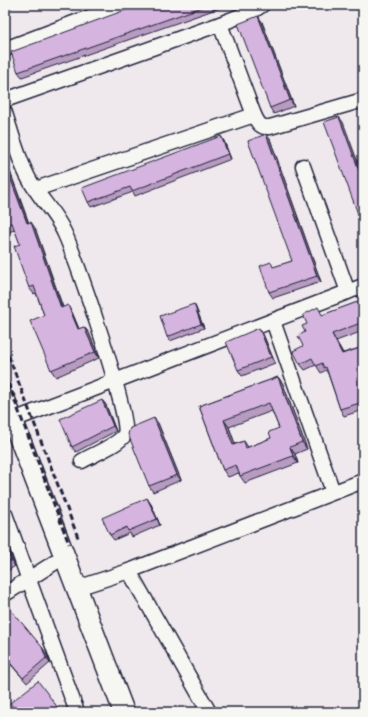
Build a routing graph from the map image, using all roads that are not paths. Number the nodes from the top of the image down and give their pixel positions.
1 (121, 5) edge
2 (262, 5) edge
3 (220, 24) junction
4 (5, 49) edge
5 (5, 100) edge
6 (363, 100) edge
7 (5, 113) edge
8 (254, 115) junction
9 (303, 166) dead end
10 (36, 189) junction
11 (363, 286) edge
12 (348, 292) junction
13 (274, 321) junction
14 (115, 382) junction
15 (5, 400) edge
16 (13, 420) junction
17 (82, 461) dead end
18 (363, 481) edge
19 (333, 492) junction
20 (5, 514) edge
21 (65, 556) junction
22 (129, 571) junction
23 (28, 580) junction
24 (77, 588) junction
25 (5, 594) edge
26 (77, 712) edge
27 (124, 712) edge
28 (209, 712) edge

1 - 4 street
2 - 3 street
3 - 5 street
3 - 8 street
6 - 8 street
7 - 10 street
8 - 10 street
9 - 12 street
10 - 14 street
11 - 12 street
12 - 13 street
13 - 14 street
13 - 19 street
14 - 16 street
14 - 17 street
15 - 16 street
16 - 21 street
18 - 19 street
19 - 22 street
20 - 23 street
21 - 23 street
21 - 24 street
22 - 24 street
22 - 28 street
23 - 25 street
23 - 26 street
24 - 27 street

